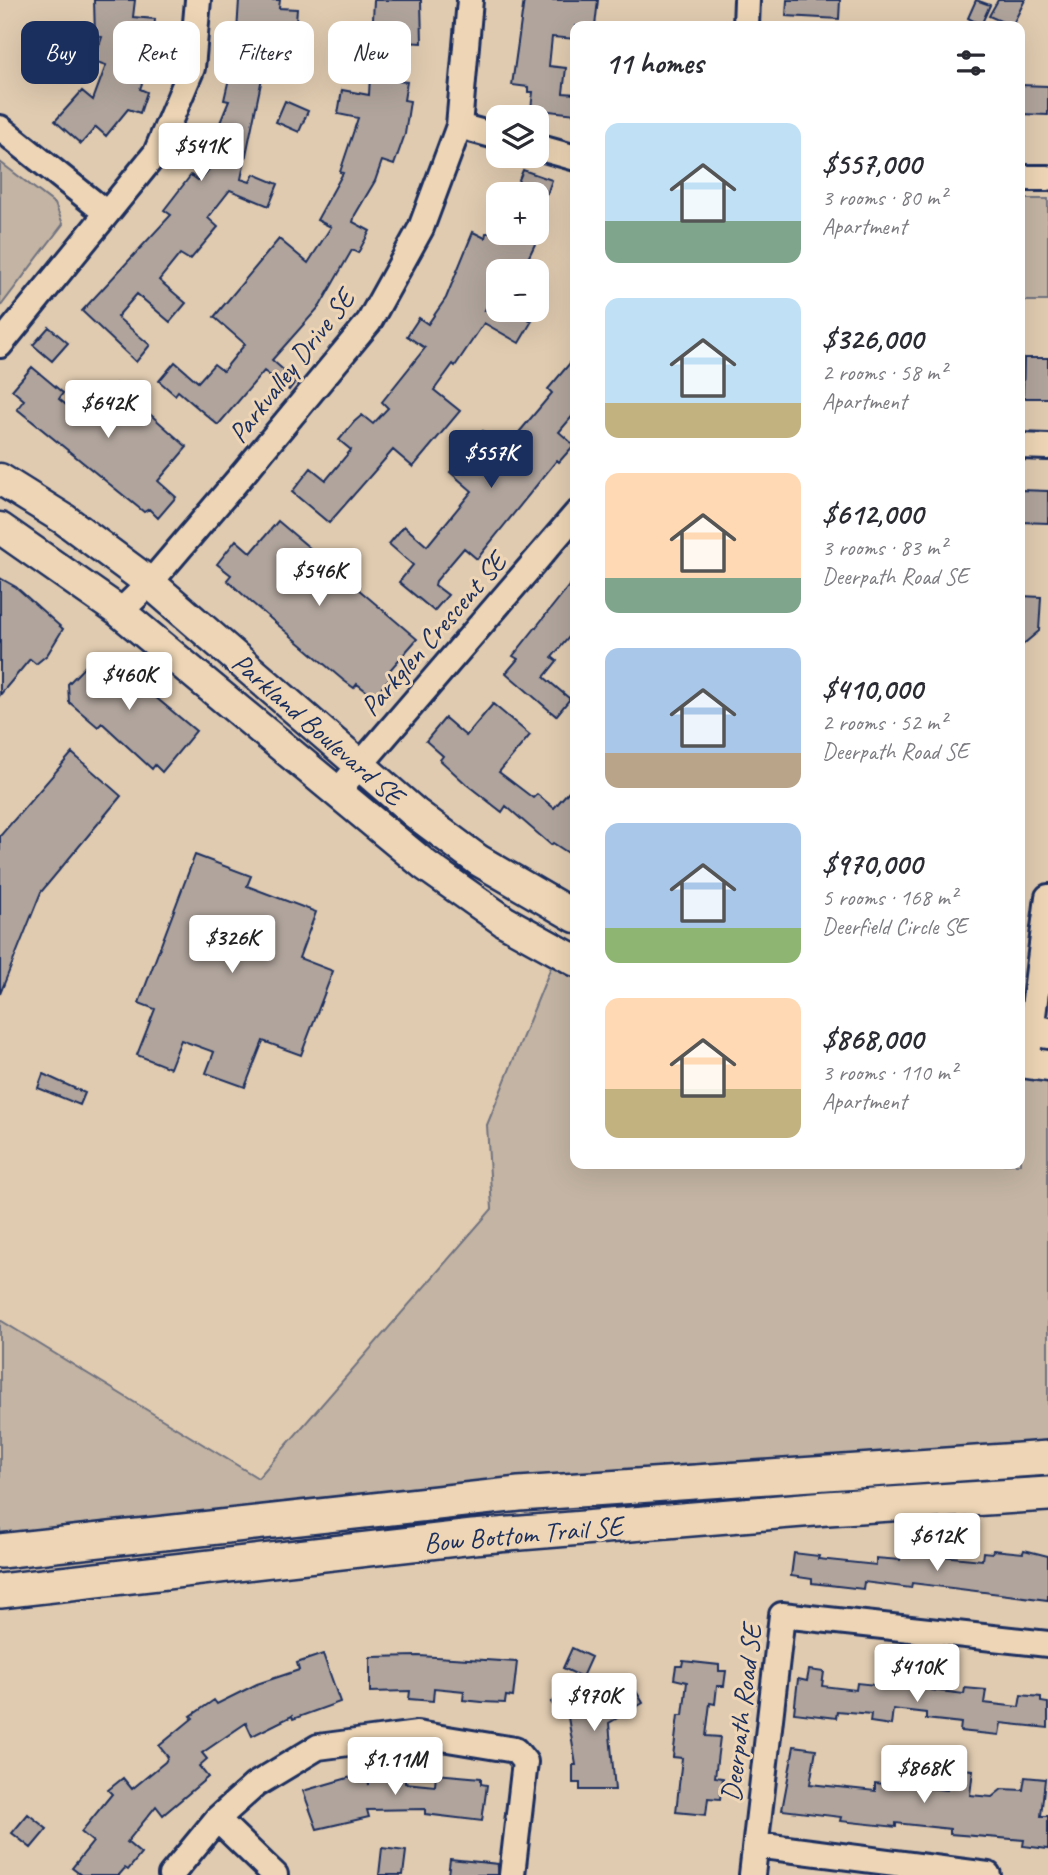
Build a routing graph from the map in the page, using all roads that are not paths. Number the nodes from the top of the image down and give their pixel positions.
1 (198, 0) edge
2 (470, 0) edge
3 (747, 0) edge
4 (746, 21) edge
5 (458, 126) junction
6 (0, 128) edge
7 (486, 134) edge
8 (549, 150) edge
9 (570, 156) edge
10 (1025, 178) edge
11 (1048, 178) edge
12 (105, 212) junction
13 (0, 345) edge
14 (1025, 446) edge
15 (1048, 447) edge
16 (0, 479) edge
17 (570, 521) edge
18 (0, 527) edge
19 (150, 583) junction
20 (120, 612) junction
21 (359, 765) junction
22 (336, 793) junction
23 (1048, 897) edge
24 (570, 914) edge
25 (570, 957) edge
26 (1033, 1030) edge
27 (1032, 1064) edge
28 (1048, 1458) edge
29 (1048, 1494) edge
30 (0, 1551) edge
31 (0, 1591) edge
32 (1048, 1644) edge
33 (217, 1819) junction
34 (756, 1845) junction
35 (171, 1875) edge
36 (275, 1875) edge
37 (512, 1875) edge
38 (752, 1875) edge
39 (988, 1875) edge

1 - 12 street
2 - 5 street, Parkvalley Drive SE
3 - 4 street
5 - 7 street
5 - 19 street, Parkvalley Drive SE
6 - 12 street
8 - 9 street
10 - 11 street
12 - 13 street
14 - 15 street
16 - 19 street, Parkland Boulevard SE
17 - 21 street, Parkglen Crescent SE
18 - 20 street, Parkland Boulevard SE
19 - 20 street, Parkvalley Drive SE
19 - 21 street, Parkland Boulevard SE
20 - 22 street, Parkland Boulevard SE
21 - 22 street, Parkglen Crescent SE
21 - 24 street, Parkland Boulevard SE
22 - 25 street, Parkland Boulevard SE
23 - 26 street
26 - 27 street
28 - 30 main road, Bow Bottom Trail SE
29 - 31 main road, Bow Bottom Trail SE
32 - 34 street, Deerpath Road SE
33 - 35 street
33 - 36 street
33 - 37 street
34 - 38 street, Deerpath Road SE
34 - 39 street

